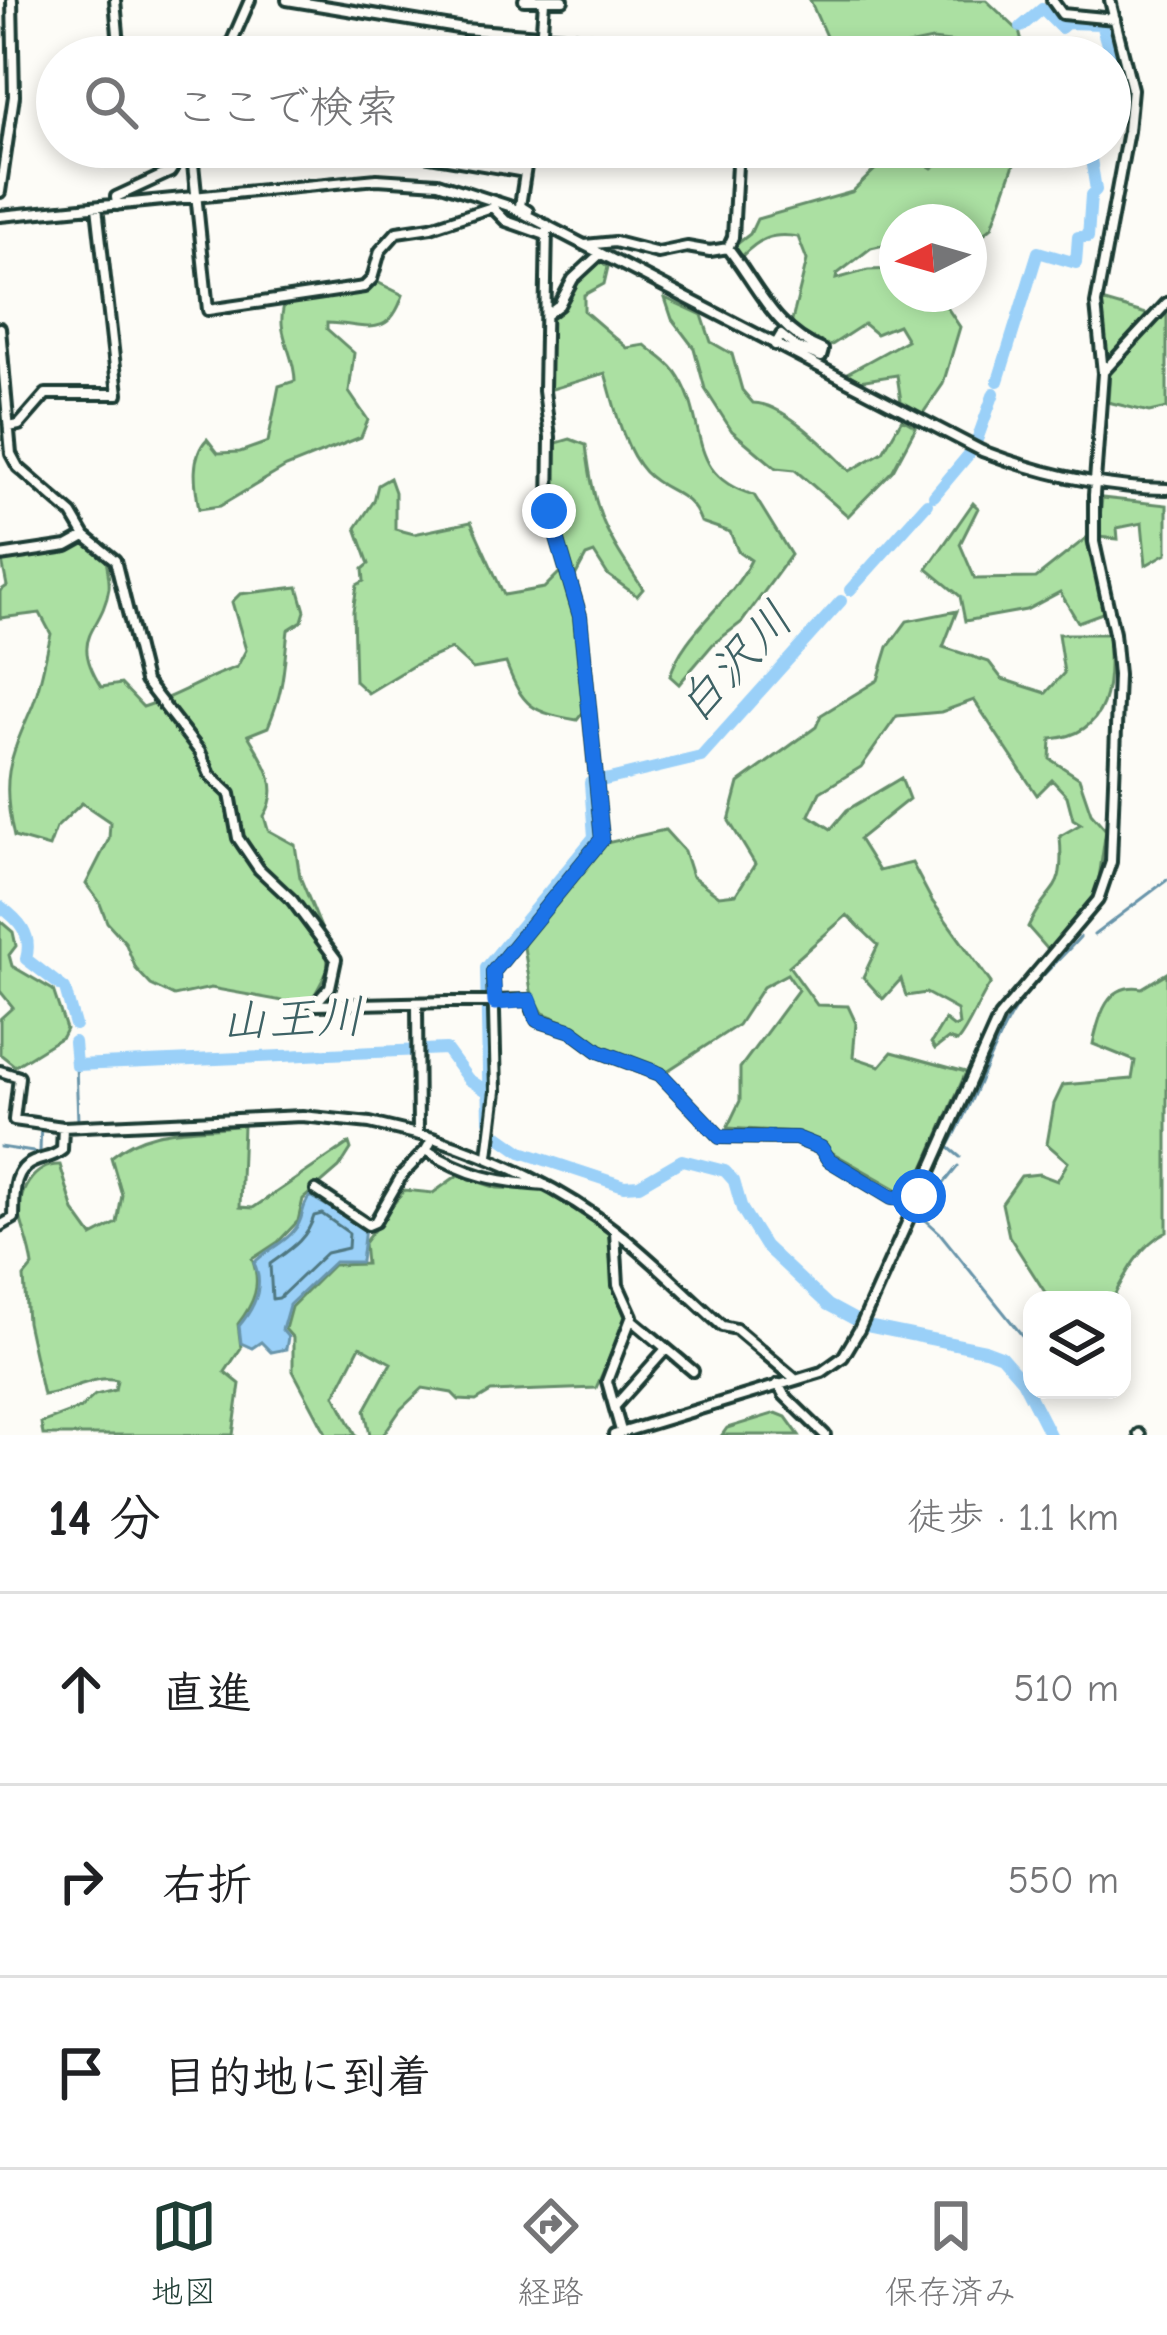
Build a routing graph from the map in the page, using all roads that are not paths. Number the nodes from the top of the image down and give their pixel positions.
1 (12, 0) edge
2 (115, 0) edge
3 (250, 0) edge
4 (287, 0) edge
5 (524, 0) edge
6 (563, 0) edge
7 (1052, 0) edge
8 (1110, 0) edge
9 (544, 1) edge
10 (1115, 19) junction
11 (542, 35) junction
12 (118, 36) edge
13 (235, 36) edge
14 (554, 36) edge
15 (1119, 36) edge
16 (168, 168) edge
17 (193, 168) edge
18 (501, 168) edge
19 (526, 168) edge
20 (737, 168) edge
21 (1121, 168) edge
22 (525, 172) junction
23 (0, 192) edge
24 (196, 196) junction
25 (117, 205) junction
26 (97, 207) junction
27 (0, 216) edge
28 (545, 230) junction
29 (584, 246) junction
30 (728, 248) junction
31 (600, 254) junction
32 (1167, 303) edge
33 (546, 315) junction
34 (0, 328) edge
35 (775, 345) junction
36 (1103, 373) junction
37 (9, 427) junction
38 (1095, 484) junction
39 (1167, 489) edge
40 (85, 536) junction
41 (0, 556) edge
42 (416, 1003) junction
43 (495, 1003) junction
44 (0, 1072) edge
45 (63, 1126) junction
46 (418, 1134) junction
47 (434, 1138) junction
48 (426, 1150) junction
49 (488, 1156) junction
50 (545, 1185) junction
51 (316, 1190) dead end
52 (919, 1196) junction
53 (0, 1226) edge
54 (615, 1231) junction
55 (631, 1319) junction
56 (666, 1349) junction
57 (693, 1371) dead end
58 (796, 1379) junction
59 (778, 1384) junction
60 (614, 1407) junction
61 (618, 1433) edge
62 (825, 1435) edge

1 - 23 street
2 - 12 street
3 - 13 street
4 - 11 street
5 - 9 street
6 - 9 street
7 - 10 street
8 - 10 street
9 - 11 street
10 - 15 street
11 - 14 street
16 - 25 street
17 - 24 street
18 - 22 street
19 - 22 street
20 - 30 street
21 - 36 street
22 - 28 street
24 - 25 street
24 - 28 street
24 - 28 street
25 - 26 street
26 - 27 street
26 - 37 street
28 - 29 street
28 - 33 street
29 - 30 street
29 - 31 street
30 - 35 street
31 - 33 street
31 - 35 street
32 - 36 street
33 - 43 street
34 - 37 street
35 - 38 street
36 - 38 street
37 - 40 street
38 - 39 street
38 - 52 street
40 - 41 street
40 - 42 street
42 - 43 street
42 - 46 street
43 - 49 street
43 - 52 street
44 - 45 street
45 - 46 street
45 - 53 street
46 - 47 street
47 - 48 street
47 - 49 street
48 - 50 street
48 - 51 street
49 - 50 street
50 - 54 street
52 - 58 street
54 - 55 street
54 - 58 street
55 - 56 street
55 - 60 street
56 - 57 street
56 - 60 street
58 - 59 street
59 - 61 street
59 - 62 street
60 - 61 street

